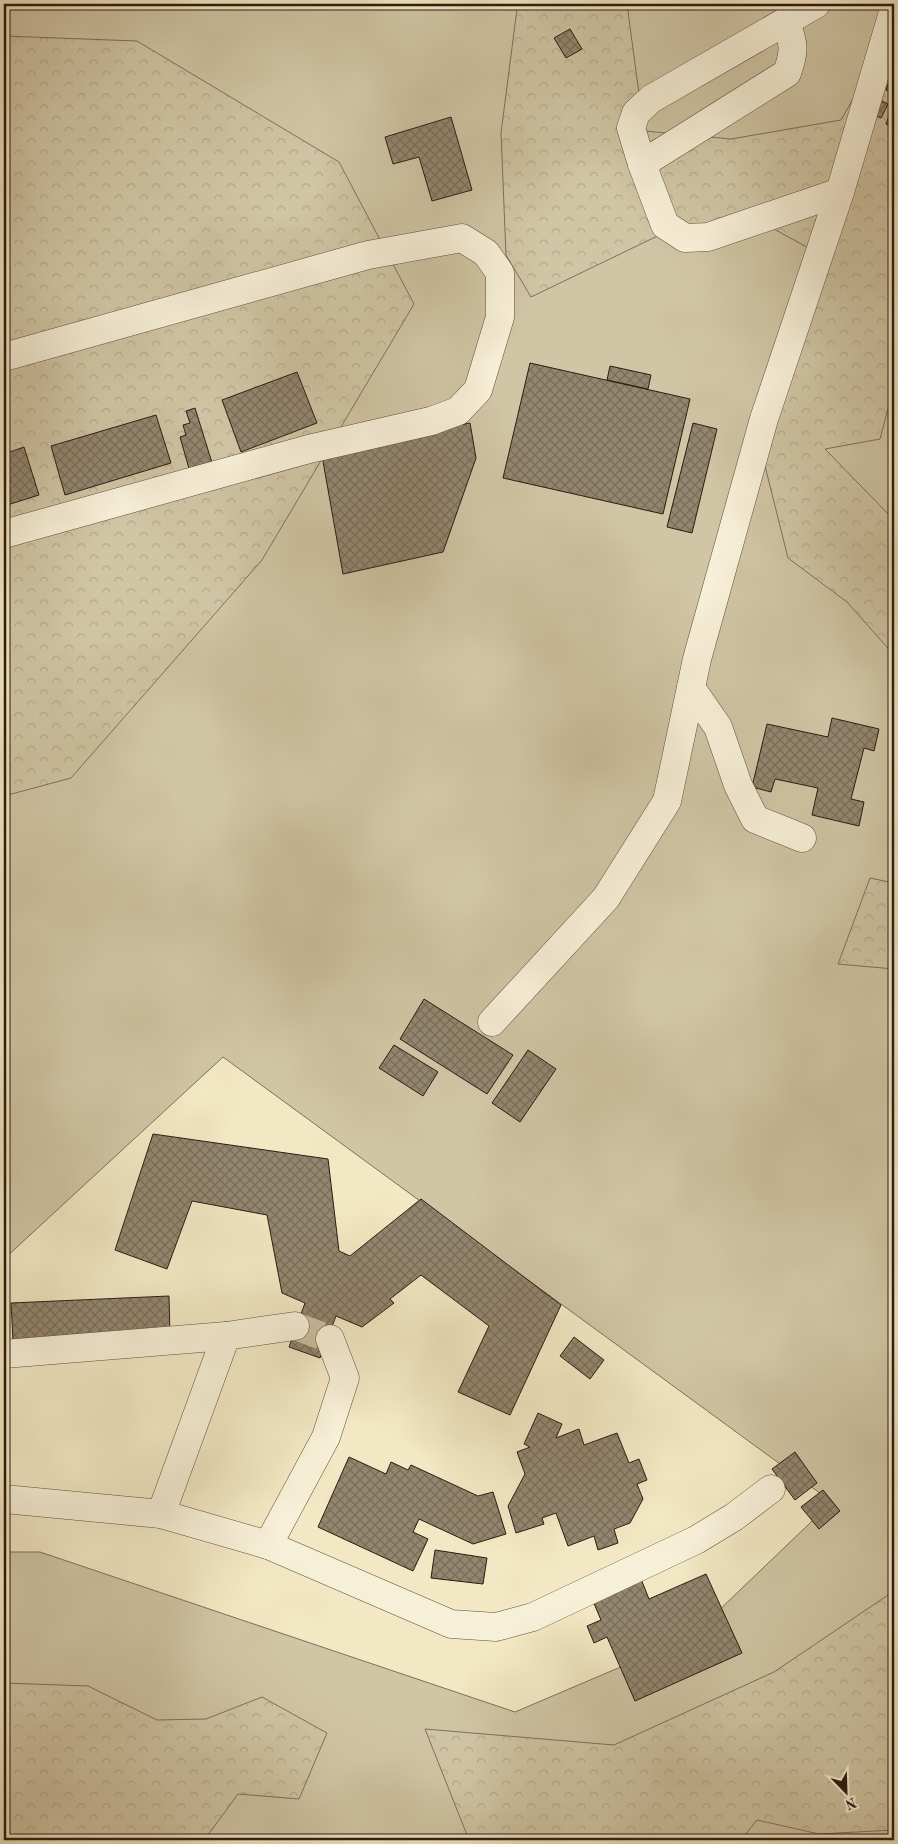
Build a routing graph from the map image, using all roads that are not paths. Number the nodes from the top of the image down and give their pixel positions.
1 (816, 4) edge
2 (894, 9) edge
3 (786, 21) junction
4 (642, 164) junction
5 (840, 192) junction
6 (4, 357) edge
7 (4, 534) edge
8 (690, 688) junction
9 (802, 838) dead end
10 (492, 1022) dead end
11 (295, 1326) tunnel mouth
12 (226, 1336) junction
13 (330, 1339) dead end
14 (4, 1354) edge
15 (771, 1489) dead end
16 (4, 1499) edge
17 (161, 1514) junction
18 (268, 1545) junction

1 - 3 street
2 - 5 street
3 - 4 street
3 - 4 street
4 - 5 street
5 - 8 street
6 - 7 street
8 - 9 street
8 - 10 street
11 - 12 street
12 - 14 street
12 - 17 street
13 - 18 street
15 - 18 street
16 - 17 street
17 - 18 street

